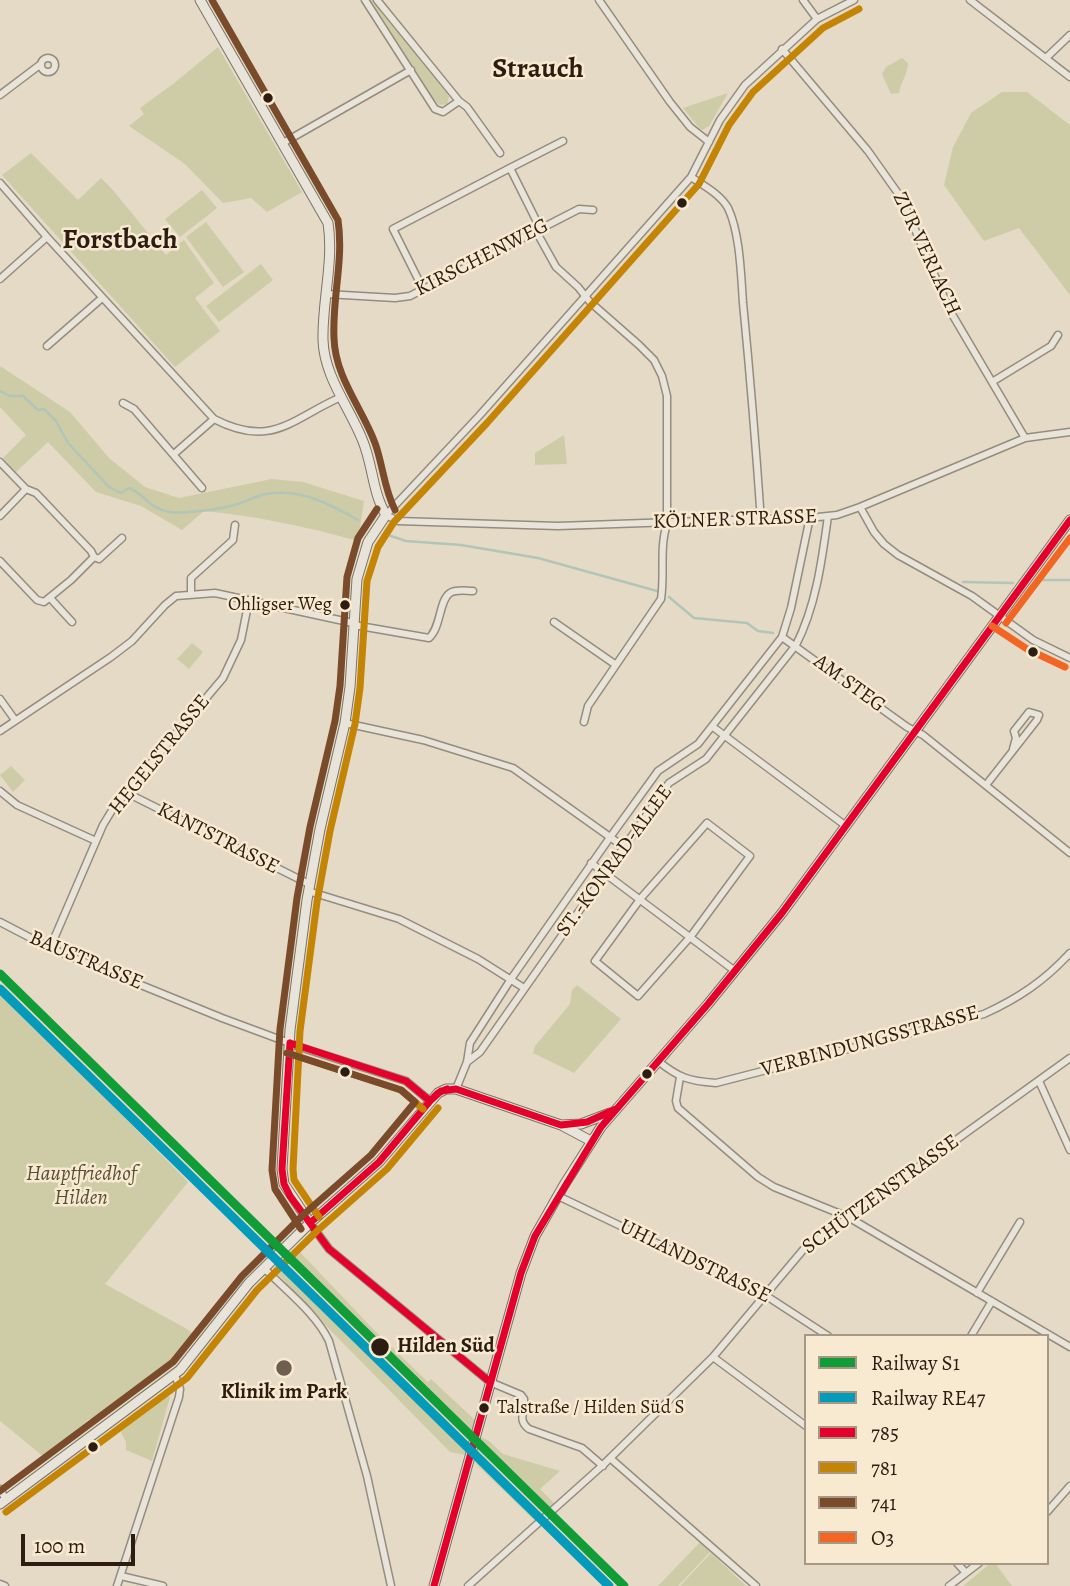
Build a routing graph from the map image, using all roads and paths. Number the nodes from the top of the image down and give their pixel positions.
1 (200, 0) edge
2 (365, 0) edge
3 (377, 0) edge
4 (599, 0) edge
5 (803, 0) edge
6 (854, 0) edge
7 (970, 0) edge
8 (817, 19) junction
9 (1070, 36) edge
10 (782, 50) junction
11 (1046, 58) junction
12 (41, 64) dead end
13 (411, 70) junction
14 (1070, 77) edge
15 (0, 94) edge
16 (459, 101) junction
17 (564, 141) dead end
18 (709, 142) junction
19 (282, 143) junction
20 (500, 153) dead end
21 (510, 168) junction
22 (691, 177) junction
23 (0, 183) edge
24 (593, 209) dead end
25 (538, 230) junction
26 (47, 237) junction
27 (0, 279) edge
28 (423, 289) junction
29 (326, 294) junction
30 (585, 296) junction
31 (102, 298) junction
32 (1058, 335) dead end
33 (47, 346) dead end
34 (992, 382) junction
35 (341, 397) junction
36 (123, 403) dead end
37 (214, 419) junction
38 (1070, 432) edge
39 (1025, 438) junction
40 (174, 454) junction
41 (0, 462) edge
42 (202, 488) dead end
43 (26, 489) junction
44 (860, 508) junction
45 (0, 516) edge
46 (386, 516) junction
47 (828, 516) junction
48 (810, 517) junction
49 (1070, 520) edge
50 (761, 521) junction
51 (667, 524) junction
52 (235, 525) dead end
53 (122, 538) dead end
54 (94, 557) junction
55 (0, 561) edge
56 (472, 591) dead end
57 (191, 593) junction
58 (51, 599) junction
59 (249, 600) junction
60 (998, 617) junction
61 (72, 622) dead end
62 (554, 622) dead end
63 (354, 624) junction
64 (782, 638) junction
65 (796, 645) junction
66 (1070, 658) edge
67 (616, 665) junction
68 (0, 699) edge
69 (15, 720) junction
70 (584, 722) dead end
71 (345, 723) junction
72 (713, 727) junction
73 (0, 731) edge
74 (915, 731) junction
75 (725, 737) junction
76 (1013, 749) junction
77 (986, 785) junction
78 (0, 791) edge
79 (127, 793) junction
80 (846, 826) junction
81 (611, 836) junction
82 (96, 841) junction
83 (624, 847) junction
84 (1070, 853) edge
85 (591, 863) junction
86 (606, 873) junction
87 (309, 888) junction
88 (641, 898) junction
89 (0, 922) edge
90 (691, 936) junction
91 (50, 948) junction
92 (1070, 953) edge
93 (735, 971) junction
94 (511, 979) junction
95 (524, 988) junction
96 (290, 1043) junction
97 (1070, 1058) edge
98 (658, 1061) junction
99 (467, 1062) junction
100 (680, 1077) junction
101 (1039, 1081) junction
102 (456, 1089) junction
103 (430, 1101) junction
104 (615, 1111) junction
105 (581, 1124) junction
106 (561, 1125) junction
107 (591, 1141) junction
108 (1070, 1150) edge
109 (558, 1196) junction
110 (848, 1217) junction
111 (1020, 1222) dead end
112 (310, 1223) junction
113 (264, 1268) junction
114 (977, 1293) junction
115 (765, 1294) junction
116 (992, 1301) junction
117 (825, 1334) edge
118 (972, 1334) edge
119 (1048, 1334) edge
120 (1049, 1335) edge
121 (1070, 1347) edge
122 (713, 1357) junction
123 (175, 1375) junction
124 (490, 1382) junction
125 (804, 1425) edge
126 (610, 1458) junction
127 (603, 1466) junction
128 (1070, 1486) edge
129 (0, 1489) edge
130 (3, 1502) edge
131 (1049, 1510) edge
132 (959, 1565) edge
133 (976, 1565) edge
134 (966, 1573) junction
135 (121, 1576) junction
136 (0, 1584) edge
137 (5, 1586) edge
138 (117, 1586) edge
139 (163, 1586) edge
140 (391, 1586) edge
141 (434, 1586) edge
142 (468, 1586) edge
143 (756, 1586) edge
144 (950, 1586) edge

1 - 19 main road
2 - 13 street
3 - 16 street
4 - 18 street
5 - 8 street
6 - 8 street
7 - 11 street
8 - 10 street
9 - 11 street
10 - 18 street
10 - 34 street, ZUR VERLACH
11 - 14 street
12 - 15 street
13 - 16 street
13 - 19 street
16 - 20 street
17 - 21 street
18 - 22 street
19 - 29 main road
21 - 25 street
21 - 28 street
22 - 30 street
22 - 50 street
23 - 26 street
24 - 25 street, KIRSCHENWEG
25 - 28 street, KIRSCHENWEG
25 - 30 street
26 - 27 street
26 - 31 street
28 - 29 street, KIRSCHENWEG
29 - 35 main road
30 - 46 street
30 - 51 street
31 - 33 street
31 - 37 street
32 - 34 street
34 - 39 street, ZUR VERLACH
35 - 37 street
35 - 46 main road
36 - 40 street
37 - 40 street
38 - 39 street, KÖLNER STRASSE
39 - 44 street, KÖLNER STRASSE
40 - 42 street
41 - 43 street
43 - 45 street
43 - 54 street
44 - 47 street, KÖLNER STRASSE
44 - 60 street
46 - 51 street, KÖLNER STRASSE
46 - 63 main road
47 - 48 street, KÖLNER STRASSE
47 - 65 street, ST.-KONRAD-ALLEE
48 - 50 street, KÖLNER STRASSE
48 - 64 street, ST.-KONRAD-ALLEE
49 - 60 main road
50 - 51 street, KÖLNER STRASSE
51 - 67 street
52 - 57 street
53 - 54 street
54 - 58 street
55 - 58 street
56 - 63 street
57 - 59 street
57 - 69 street
58 - 61 street
59 - 63 street
59 - 79 street, HEGELSTRASSE
60 - 66 street
60 - 74 main road
62 - 67 street
63 - 71 main road
64 - 65 street, AM STEG
64 - 72 street, ST.-KONRAD-ALLEE
65 - 74 street, AM STEG
65 - 75 street, ST.-KONRAD-ALLEE
67 - 70 street
68 - 69 street
69 - 73 street
71 - 81 street
71 - 87 main road
72 - 75 street
72 - 81 street, ST.-KONRAD-ALLEE
74 - 77 street, AM STEG
74 - 80 main road
75 - 80 street
75 - 83 street, ST.-KONRAD-ALLEE
76 - 76 street
76 - 77 street
77 - 84 street, AM STEG
78 - 82 street
79 - 82 street, HEGELSTRASSE
79 - 87 street, KANTSTRASSE
80 - 93 main road
81 - 83 street
81 - 85 street, ST.-KONRAD-ALLEE
82 - 91 street, HEGELSTRASSE
83 - 86 street, ST.-KONRAD-ALLEE
85 - 86 street
85 - 94 street, ST.-KONRAD-ALLEE
86 - 88 street
86 - 95 street, ST.-KONRAD-ALLEE
87 - 94 street, KANTSTRASSE
87 - 96 main road
88 - 90 street
88 - 90 street
88 - 90 street
89 - 91 street, BAUSTRASSE
90 - 93 street
91 - 96 street, BAUSTRASSE
92 - 100 street, VERBINDUNGSSTRASSE
93 - 98 main road
94 - 95 street, KANTSTRASSE
94 - 99 street, ST.-KONRAD-ALLEE
95 - 99 street, ST.-KONRAD-ALLEE
96 - 103 street, BAUSTRASSE
96 - 112 main road
97 - 101 street, SCHÜTZENSTRASSE
98 - 100 street, VERBINDUNGSSTRASSE
98 - 104 main road
99 - 102 street, ST.-KONRAD-ALLEE
100 - 110 street
101 - 108 street
101 - 110 street, SCHÜTZENSTRASSE
102 - 103 main road
102 - 106 main road
103 - 112 main road
104 - 105 main road
104 - 107 main road
105 - 106 main road
105 - 107 main road
106 - 107 main road
107 - 109 main road
109 - 115 street, UHLANDSTRASSE
109 - 124 main road
110 - 114 street
110 - 115 street, SCHÜTZENSTRASSE
111 - 114 street
112 - 113 main road
112 - 124 street
113 - 123 main road
113 - 140 street
114 - 116 street
115 - 117 street, UHLANDSTRASSE
115 - 122 street, SCHÜTZENSTRASSE
116 - 118 street
116 - 119 street
120 - 121 street
122 - 125 street
122 - 126 street, SCHÜTZENSTRASSE
123 - 130 main road
123 - 135 street
124 - 127 street
124 - 141 main road
126 - 127 street, SCHÜTZENSTRASSE
126 - 143 street
127 - 142 street, SCHÜTZENSTRASSE
128 - 131 street
129 - 130 street
132 - 134 street
133 - 134 street
134 - 144 street
135 - 138 street
135 - 139 street
136 - 137 street

